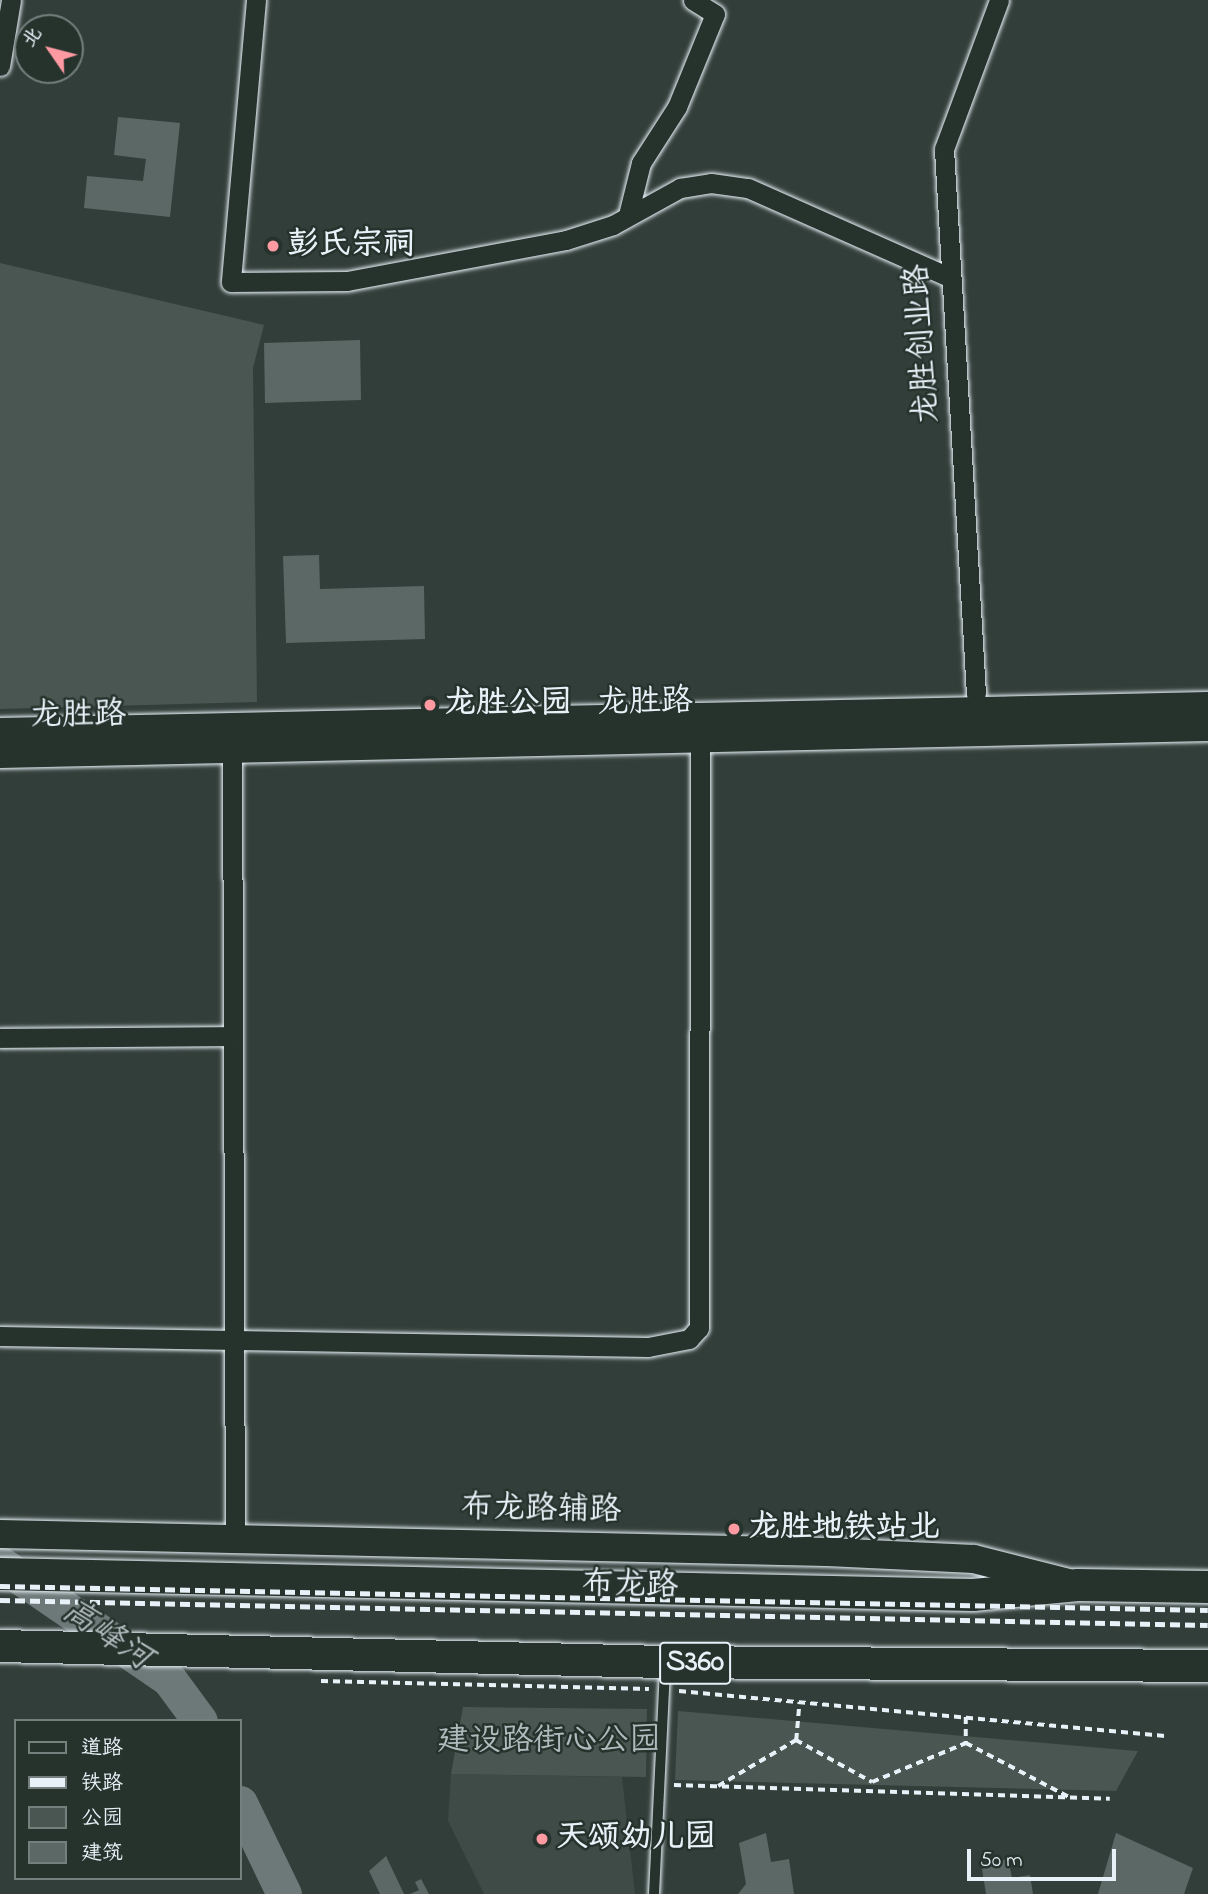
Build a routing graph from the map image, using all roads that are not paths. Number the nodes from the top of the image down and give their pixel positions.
1 (11, 0) edge
2 (256, 0) edge
3 (693, 0) edge
4 (999, 0) edge
5 (0, 66) edge
6 (628, 215) junction
7 (949, 277) junction
8 (976, 694) dead end
9 (1208, 706) edge
10 (1208, 727) edge
11 (0, 732) edge
12 (232, 738) junction
13 (700, 738) junction
14 (0, 754) edge
15 (233, 1036) junction
16 (0, 1038) edge
17 (0, 1336) edge
18 (234, 1343) junction
19 (0, 1534) edge
20 (235, 1539) junction
21 (0, 1574) edge
22 (1078, 1585) junction
23 (1208, 1587) edge
24 (0, 1646) edge
25 (1208, 1666) edge
26 (664, 1681) junction
27 (654, 1894) edge

1 - 5 street
2 - 6 street
3 - 6 street
4 - 7 street, 龙胜创业路
6 - 7 street
7 - 8 street, 龙胜创业路
9 - 12 main road, 龙胜路
10 - 13 main road, 龙胜路
11 - 12 main road, 龙胜路
12 - 13 main road, 龙胜路
12 - 14 main road, 龙胜路
12 - 15 street
13 - 18 street
15 - 16 street
15 - 18 street
17 - 18 street
18 - 20 street
19 - 20 main road, 布龙路辅路
20 - 22 main road, 布龙路辅路
21 - 22 main road, 布龙路 / S360
22 - 23 main road, 布龙路 / S360
24 - 26 main road, S360
25 - 26 main road, S360
26 - 27 lane

